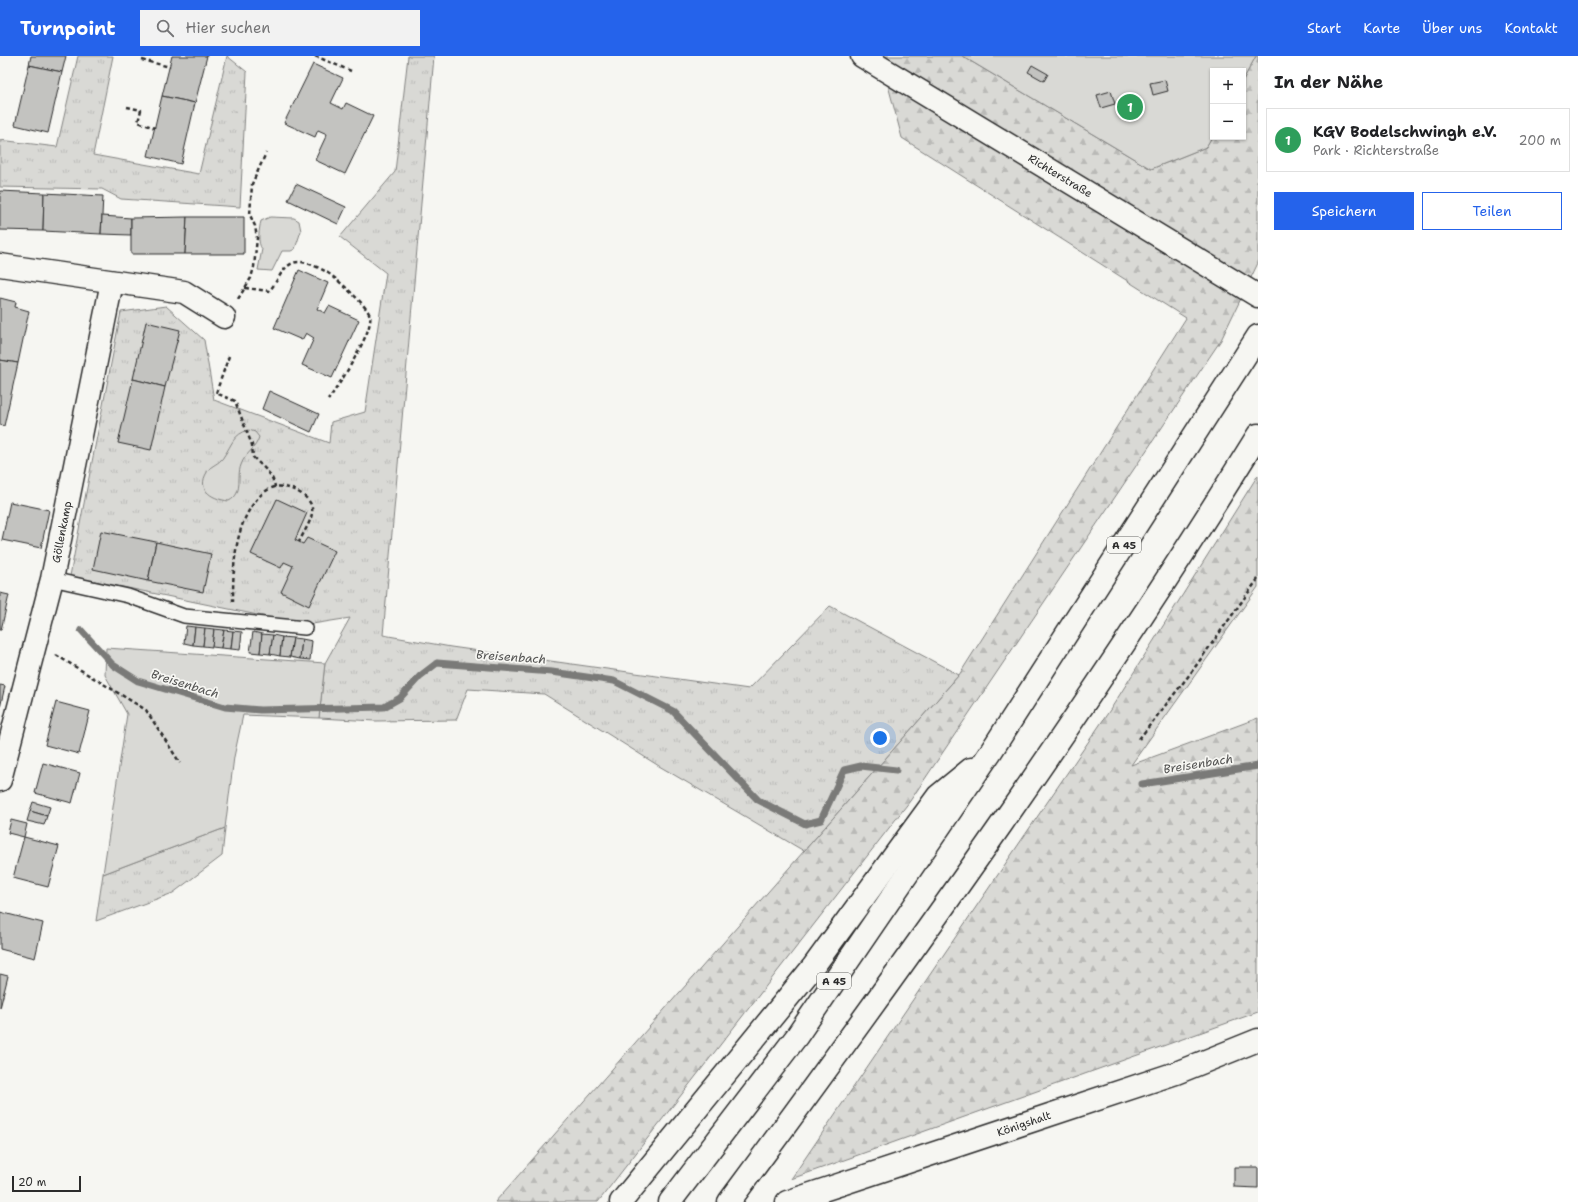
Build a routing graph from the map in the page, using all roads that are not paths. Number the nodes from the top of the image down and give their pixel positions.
1 (862, 56) edge
2 (0, 266) edge
3 (112, 282) junction
4 (1258, 296) edge
5 (224, 317) road end
6 (1258, 336) edge
7 (1258, 435) edge
8 (52, 579) junction
9 (305, 628) dead end
10 (990, 753) junction
11 (0, 780) edge
12 (1258, 1040) edge
13 (621, 1202) edge
14 (670, 1202) edge
15 (729, 1202) edge
16 (787, 1202) edge

1 - 4 main road, Richterstraße
2 - 3 main road
3 - 5 main road
3 - 8 main road, Göllenkamp
6 - 10 main road, A 45
7 - 15 main road
8 - 9 lane
8 - 11 main road, Göllenkamp
10 - 13 main road
10 - 14 main road, A 45
12 - 16 main road, Königshalt

